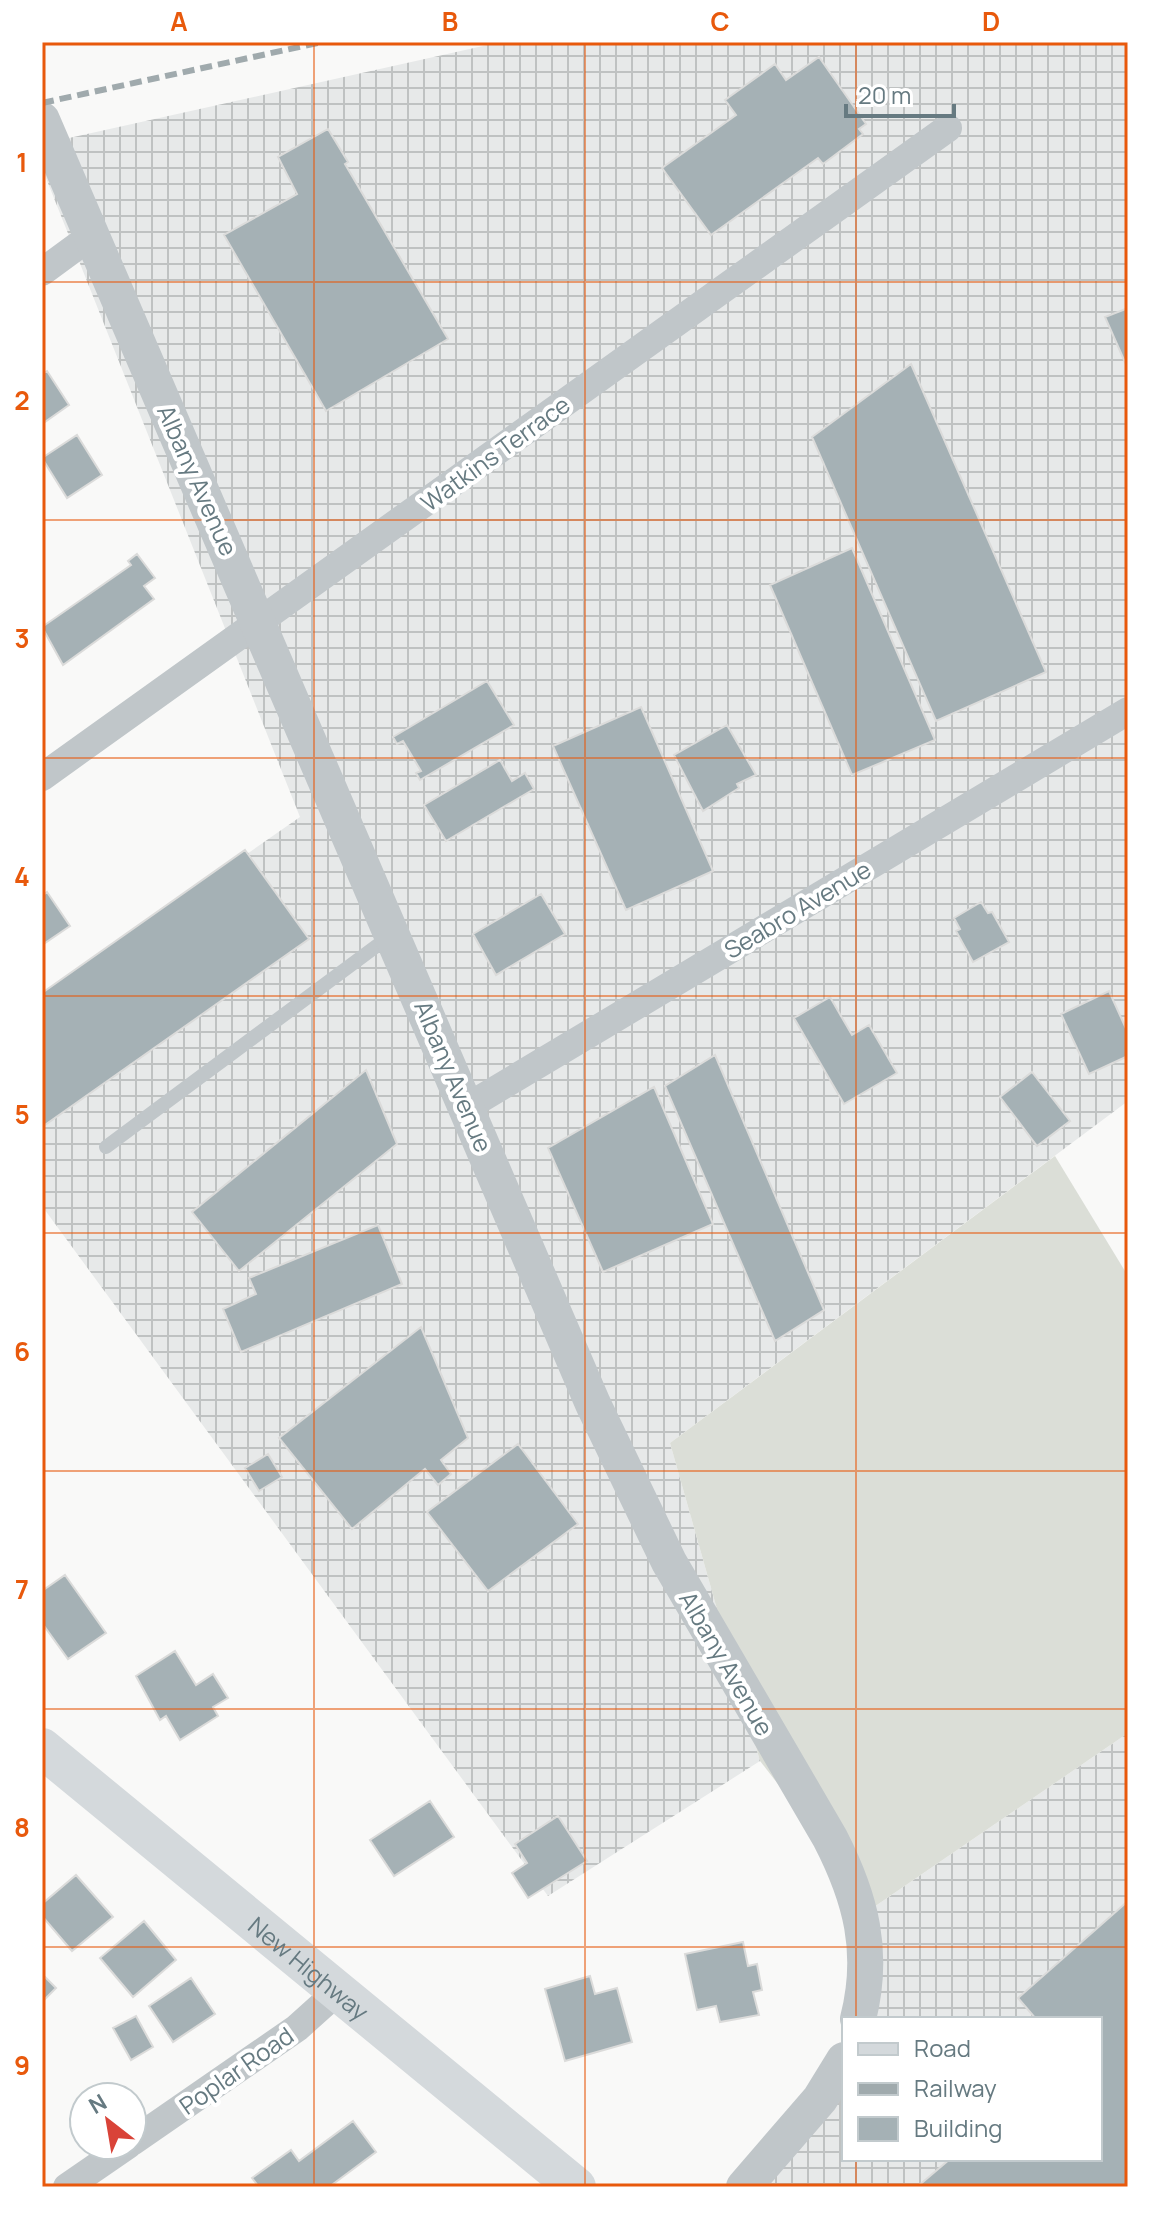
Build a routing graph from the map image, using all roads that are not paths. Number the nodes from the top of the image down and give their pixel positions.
1 (42, 120) edge
2 (948, 128) dead end
3 (91, 236) junction
4 (42, 272) edge
5 (260, 622) junction
6 (1128, 711) edge
7 (42, 777) edge
8 (394, 933) junction
9 (467, 1107) junction
10 (106, 1147) dead end
11 (42, 1748) edge
12 (337, 1992) junction
13 (858, 2017) edge
14 (842, 2063) edge
15 (148, 2131) edge
16 (105, 2161) edge
17 (67, 2187) edge
18 (576, 2187) edge
19 (744, 2187) edge

1 - 3 street, Albany Avenue
2 - 5 street, Watkins Terrace
3 - 4 street
3 - 5 street, Albany Avenue
5 - 7 street, Watkins Terrace
5 - 8 street, Albany Avenue
6 - 9 street, Seabro Avenue
8 - 9 street, Albany Avenue
8 - 10 lane
9 - 13 street, Albany Avenue
11 - 12 main road, New Highway
12 - 15 street, Poplar Road
12 - 18 main road, New Highway
14 - 19 street
16 - 17 street, Poplar Road

